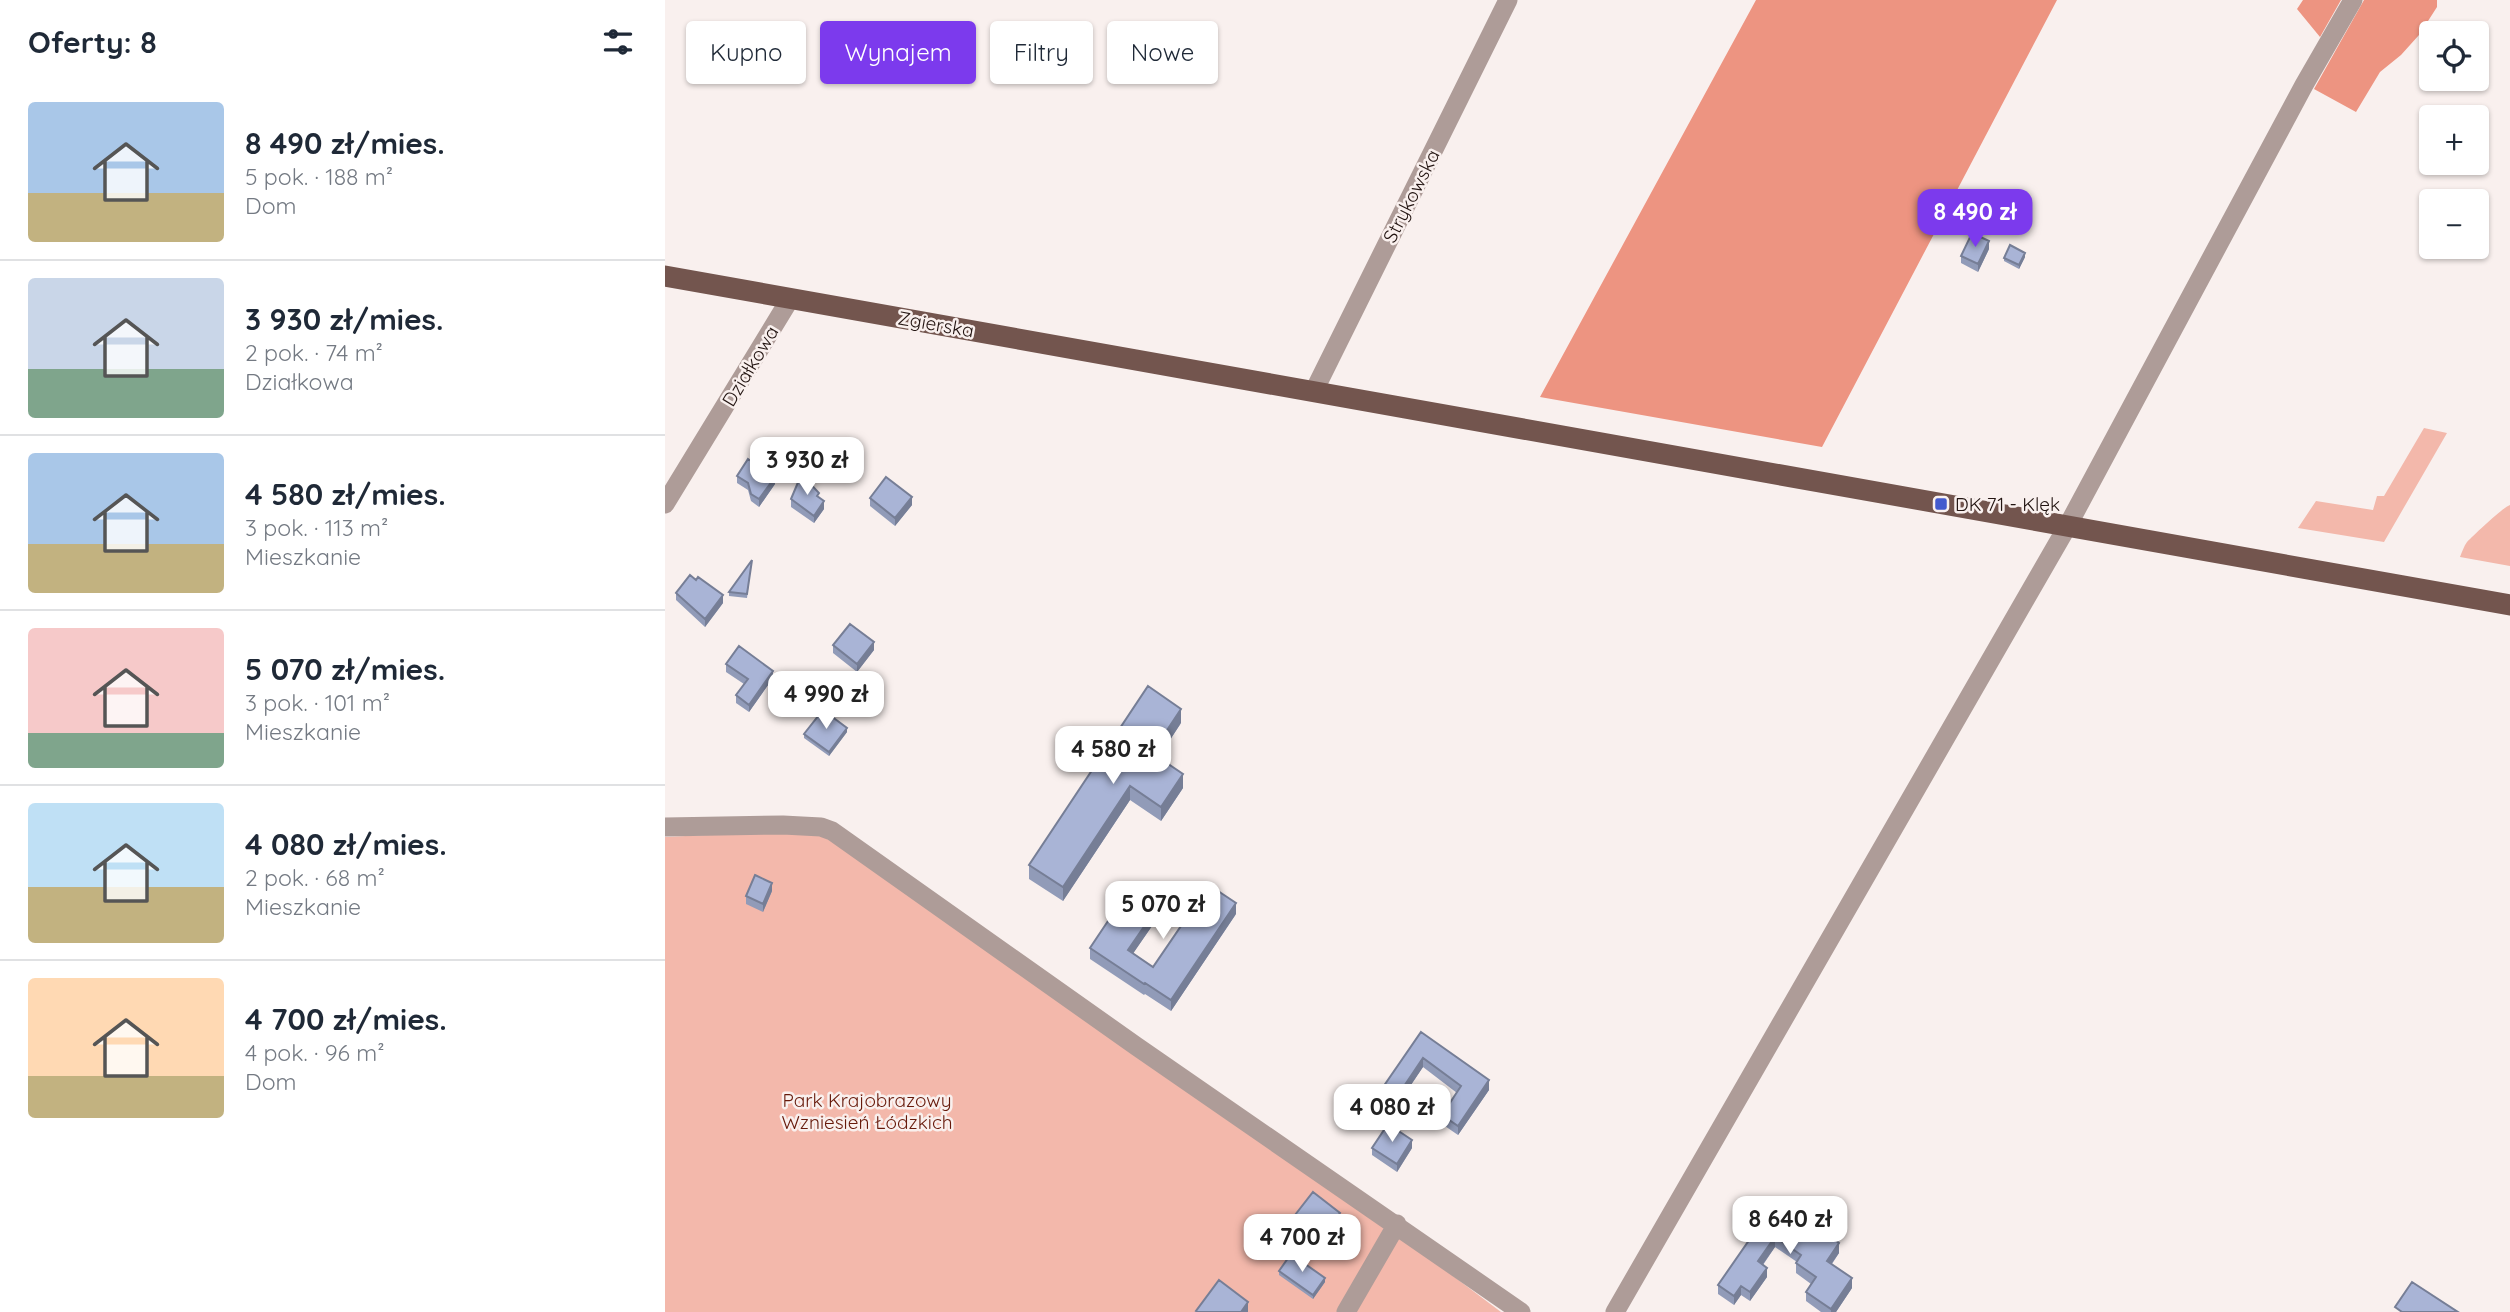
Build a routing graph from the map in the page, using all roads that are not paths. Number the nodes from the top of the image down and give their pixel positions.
1 (1509, 0) edge
2 (2353, 0) edge
3 (665, 276) edge
4 (790, 299) junction
5 (1314, 391) junction
6 (665, 504) edge
7 (2067, 527) junction
8 (2510, 605) edge
9 (665, 827) edge
10 (1397, 1224) junction
11 (1346, 1312) edge
12 (1521, 1312) edge
13 (1615, 1312) edge

1 - 5 street, Strykowska
2 - 7 street
3 - 4 main road, Zgierska
4 - 5 main road, Zgierska
4 - 6 street, Działkowa
5 - 7 main road, Zgierska
7 - 8 main road, Zgierska
7 - 13 street
9 - 10 street
10 - 11 street
10 - 12 street

